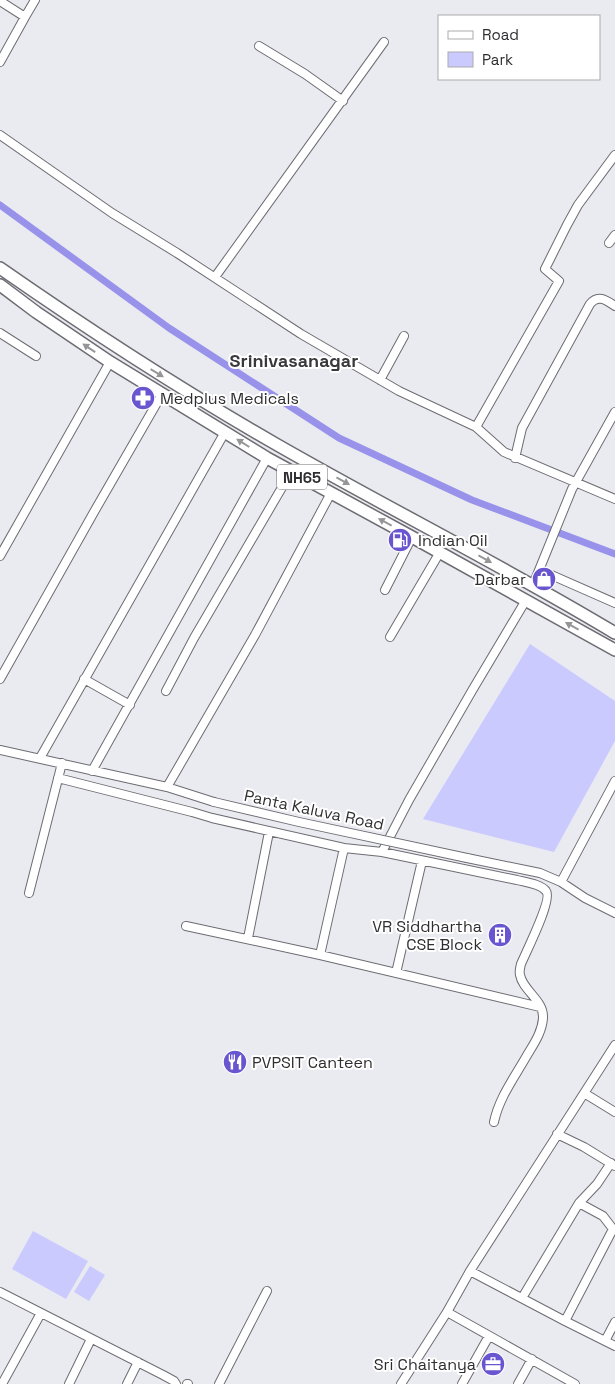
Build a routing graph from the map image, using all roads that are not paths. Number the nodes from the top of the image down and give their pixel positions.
1 (35, 0) edge
2 (0, 1) edge
3 (25, 17) junction
4 (384, 42) dead end
5 (259, 46) dead end
6 (0, 62) edge
7 (342, 101) junction
8 (0, 135) edge
9 (615, 155) edge
10 (615, 235) edge
11 (609, 244) dead end
12 (0, 268) edge
13 (215, 277) junction
14 (0, 285) edge
15 (47, 301) junction
16 (615, 306) edge
17 (36, 312) junction
18 (0, 333) edge
19 (404, 336) dead end
20 (36, 356) dead end
21 (110, 362) junction
22 (380, 380) junction
23 (162, 394) junction
24 (615, 412) edge
25 (476, 427) junction
26 (225, 432) junction
27 (267, 458) junction
28 (515, 458) junction
29 (291, 472) junction
30 (575, 483) junction
31 (330, 493) junction
32 (615, 499) edge
33 (412, 537) junction
34 (440, 552) junction
35 (0, 556) edge
36 (540, 570) junction
37 (533, 585) junction
38 (384, 590) dead end
39 (526, 600) junction
40 (615, 603) edge
41 (615, 633) edge
42 (390, 637) dead end
43 (615, 650) edge
44 (0, 679) edge
45 (84, 679) junction
46 (166, 691) dead end
47 (130, 705) junction
48 (0, 750) edge
49 (40, 758) junction
50 (62, 763) junction
51 (92, 771) junction
52 (58, 778) junction
53 (615, 781) edge
54 (167, 787) junction
55 (270, 832) junction
56 (344, 848) junction
57 (382, 852) junction
58 (422, 861) junction
59 (560, 882) junction
60 (29, 893) dead end
61 (615, 913) edge
62 (186, 926) dead end
63 (248, 938) junction
64 (320, 955) junction
65 (396, 973) junction
66 (540, 1007) junction
67 (614, 1049) edge
68 (584, 1093) junction
69 (615, 1112) edge
70 (494, 1122) dead end
71 (557, 1134) junction
72 (613, 1165) edge
73 (579, 1204) junction
74 (614, 1229) edge
75 (470, 1271) junction
76 (267, 1291) dead end
77 (0, 1292) edge
78 (522, 1298) junction
79 (447, 1312) junction
80 (41, 1313) junction
81 (564, 1321) junction
82 (615, 1322) edge
83 (489, 1336) junction
84 (91, 1339) junction
85 (605, 1341) junction
86 (615, 1346) edge
87 (532, 1359) junction
88 (138, 1362) junction
89 (2, 1384) edge
90 (69, 1384) edge
91 (127, 1384) edge
92 (176, 1384) edge
93 (219, 1384) edge
94 (401, 1384) edge
95 (462, 1384) edge
96 (518, 1384) edge
97 (575, 1384) edge

1 - 3 street
2 - 3 street
3 - 6 street
4 - 7 street
5 - 7 street
7 - 13 street
8 - 13 street
9 - 25 street
10 - 11 street
12 - 15 highway, NH65
13 - 22 street
14 - 17 highway, NH65
15 - 17 highway
15 -> 37 highway, NH65
16 - 28 street
21 -> 17 highway, NH65
18 - 20 street
19 - 22 street
21 - 23 highway, NH65
21 - 35 street
22 - 25 street
23 - 26 highway, NH65
23 - 44 street
24 - 30 street
25 - 28 street
27 -> 26 highway, NH65
26 - 45 street
27 - 29 highway, NH65
27 - 47 street
28 - 30 street
29 - 31 highway, NH65
29 - 46 street
30 - 32 street
30 - 36 street
33 -> 31 highway, NH65
31 - 54 street
33 - 34 highway, NH65
33 - 38 street
34 - 39 highway, NH65
34 - 42 street
36 - 37 street
36 - 40 street
37 - 41 highway, NH65
43 -> 39 highway, NH65
39 - 57 street
45 - 47 street
45 - 49 street
47 - 51 street
48 - 49 street, Panta Kaluva Road
49 - 50 street, Panta Kaluva Road
50 - 51 street, Panta Kaluva Road
50 - 52 street
51 - 54 street, Panta Kaluva Road
52 - 55 street
52 - 60 street
53 - 59 street
54 - 59 street, Panta Kaluva Road, bridge
55 - 56 street
55 - 63 street
56 - 57 street
56 - 64 street
57 - 58 street
58 - 65 street
58 - 66 street
59 - 61 street, Panta Kaluva Road
62 - 63 street
63 - 64 street
64 - 65 street
65 - 66 street
66 - 70 street
67 - 68 street
68 - 69 street
68 - 71 street
71 - 72 street
71 - 75 street
72 - 73 street
73 - 74 street
73 - 78 street
74 - 81 street
75 - 78 street
75 - 79 street
76 - 93 street
77 - 80 street
78 - 81 street
79 - 83 street
79 - 94 street
80 - 84 street
80 - 89 street
81 - 85 street
82 - 85 street
83 - 87 street
83 - 95 street
84 - 88 street
84 - 90 street
85 - 86 street
87 - 96 street
87 - 97 street
88 - 91 street
88 - 92 street

